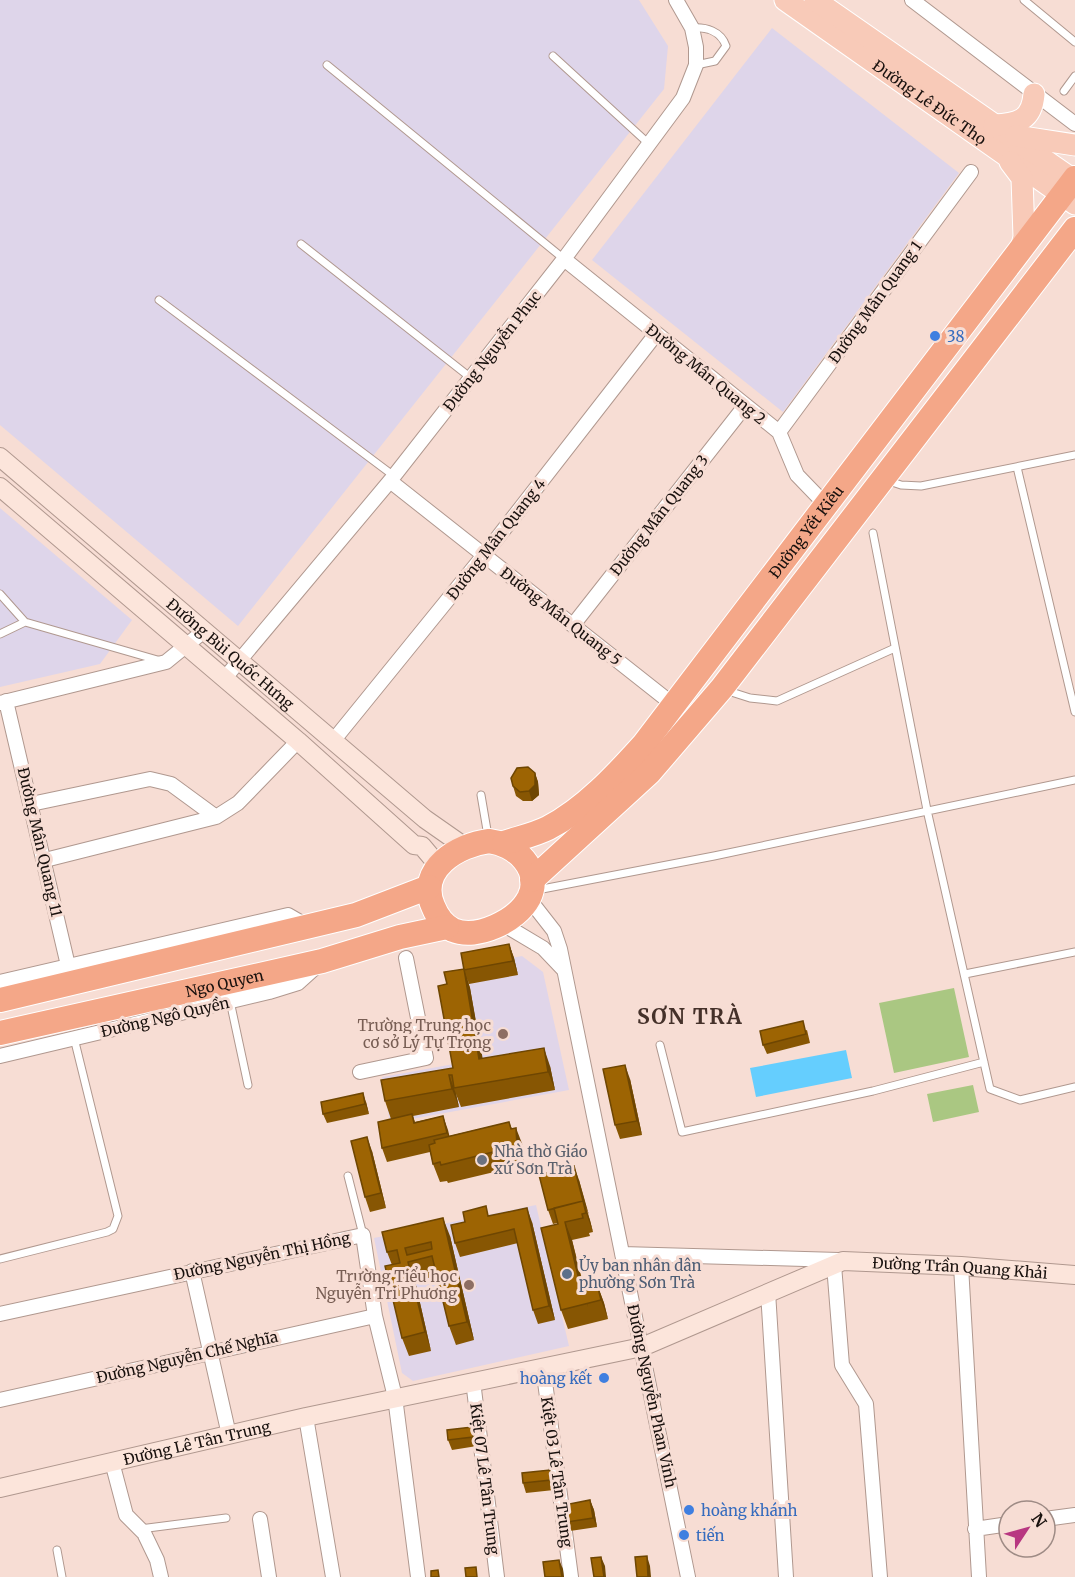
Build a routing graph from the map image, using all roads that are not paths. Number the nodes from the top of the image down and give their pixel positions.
1 (676, 0) edge
2 (785, 0) edge
3 (815, 0) edge
4 (912, 0) edge
5 (1023, 0) edge
6 (692, 27) junction
7 (1075, 42) edge
8 (553, 56) dead end
9 (327, 65) dead end
10 (696, 65) junction
11 (1075, 76) edge
12 (1064, 91) dead end
13 (1034, 94) junction
14 (1075, 124) edge
15 (1002, 138) junction
16 (649, 144) junction
17 (1075, 145) edge
18 (971, 172) dead end
19 (1072, 188) edge
20 (1075, 229) edge
21 (301, 244) dead end
22 (1021, 249) junction
23 (1066, 250) edge
24 (564, 259) junction
25 (159, 300) dead end
26 (656, 334) junction
27 (471, 378) junction
28 (745, 406) junction
29 (779, 432) junction
30 (1075, 455) edge
31 (0, 457) edge
32 (1017, 467) junction
33 (392, 478) junction
34 (883, 478) junction
35 (0, 487) edge
36 (827, 506) junction
37 (873, 533) dead end
38 (484, 555) junction
39 (0, 594) edge
40 (25, 622) junction
41 (573, 625) junction
42 (204, 631) junction
43 (0, 634) edge
44 (187, 647) junction
45 (895, 648) junction
46 (166, 662) junction
47 (239, 662) junction
48 (225, 679) junction
49 (722, 688) junction
50 (3, 702) edge
51 (675, 706) junction
52 (1075, 712) edge
53 (298, 741) junction
54 (333, 741) junction
55 (1075, 780) edge
56 (481, 795) dead end
57 (31, 804) junction
58 (927, 810) junction
59 (216, 817) junction
60 (496, 842) junction
61 (465, 847) junction
62 (45, 861) junction
63 (434, 876) junction
64 (531, 890) junction
65 (501, 923) junction
66 (447, 927) junction
67 (1075, 952) edge
68 (406, 958) dead end
69 (562, 969) junction
70 (70, 974) junction
71 (965, 974) junction
72 (0, 982) edge
73 (228, 991) junction
74 (0, 1000) edge
75 (0, 1033) edge
76 (74, 1038) junction
77 (660, 1045) dead end
78 (0, 1056) edge
79 (984, 1062) junction
80 (360, 1072) dead end
81 (248, 1085) dead end
82 (1075, 1088) edge
83 (348, 1176) dead end
84 (363, 1235) junction
85 (622, 1254) junction
86 (0, 1259) edge
87 (838, 1263) junction
88 (961, 1266) junction
89 (192, 1271) junction
90 (1075, 1275) edge
91 (768, 1292) junction
92 (0, 1314) edge
93 (375, 1316) junction
94 (642, 1347) junction
95 (209, 1351) junction
96 (543, 1367) junction
97 (473, 1381) junction
98 (395, 1397) junction
99 (0, 1400) edge
100 (306, 1417) junction
101 (229, 1435) junction
102 (112, 1462) junction
103 (0, 1488) edge
104 (1075, 1515) edge
105 (1057, 1517) edge
106 (226, 1518) dead end
107 (260, 1519) dead end
108 (997, 1526) edge
109 (140, 1529) junction
110 (975, 1529) junction
111 (57, 1550) dead end
112 (62, 1577) edge
113 (161, 1577) edge
114 (269, 1577) edge
115 (333, 1577) edge
116 (418, 1577) edge
117 (497, 1577) edge
118 (571, 1577) edge
119 (688, 1577) edge
120 (786, 1577) edge
121 (880, 1577) edge
122 (983, 1577) edge

1 - 6 street, Đường Nguyễn Phục
2 - 15 main road, Đường Lê Đức Thọ
3 - 15 main road, Đường Lê Đức Thọ
4 - 13 street
5 - 7 lane
6 - 10 street, Đường Nguyễn Phục
6 - 10 lane
8 - 16 lane
9 - 24 lane
10 - 16 street, Đường Nguyễn Phục
11 - 12 lane
13 - 14 street
13 - 15 main road
15 - 17 main road
15 - 19 main road, Đường Lê Đức Thọ
15 - 22 main road
16 - 24 street, Đường Nguyễn Phục
18 - 29 street, Đường Mân Quang 1
19 - 22 highway, Đường Yết Kiêu
20 - 23 highway, Đường Yết Kiêu
21 - 27 lane
22 - 36 highway, Đường Yết Kiêu
23 - 34 highway, Đường Yết Kiêu
24 - 26 street, Đường Mân Quang 2
24 - 27 street, Đường Nguyễn Phục
25 - 33 lane
26 - 28 street, Đường Mân Quang 2
26 - 38 street, Đường Mân Quang 4
27 - 33 street, Đường Nguyễn Phục
28 - 29 street, Đường Mân Quang 2
28 - 41 street, Đường Mân Quang 3
29 - 36 street, Đường Mân Quang 2
30 - 32 lane
31 - 42 street, Đường Bùi Quốc Hưng
32 - 34 lane
32 - 52 lane
33 - 38 street, Đường Mân Quang 5
33 - 47 street, Đường Nguyễn Phục
34 - 49 highway, Đường Yết Kiêu
35 - 44 street, Đường Bùi Quốc Hưng
36 - 51 highway, Đường Yết Kiêu
37 - 45 lane
38 - 41 street, Đường Mân Quang 5
38 - 54 street, Đường Mân Quang 4
39 - 40 lane
40 - 43 lane
40 - 46 lane
41 - 51 street, Đường Mân Quang 5
42 - 44 street
42 - 47 street, Đường Bùi Quốc Hưng
44 - 46 street
44 - 48 street, Đường Bùi Quốc Hưng
45 - 49 lane
45 - 58 lane
46 - 50 street
47 - 48 street, Đường Nguyễn Phục
47 - 54 street, Đường Bùi Quốc Hưng
48 - 53 street, Đường Bùi Quốc Hưng
49 - 64 highway, Đường Yết Kiêu
50 - 57 street, Đường Mân Quang 11
51 - 60 highway, Đường Yết Kiêu
53 - 59 street
53 - 63 street, Đường Bùi Quốc Hưng
54 - 61 street, Đường Bùi Quốc Hưng
55 - 58 lane
56 - 60 lane
57 - 59 street
57 - 62 street, Đường Mân Quang 11
58 - 64 lane
58 - 71 lane
59 - 62 street
60 - 61 highway
60 - 64 highway
61 - 63 highway
62 - 70 street, Đường Mân Quang 11
63 - 66 highway
63 - 70 highway
64 - 65 highway
64 - 69 street, Đường Nguyễn Phan Vinh
65 - 66 highway
65 - 69 street
66 - 73 highway, Ngo Quyen
67 - 71 lane
68 - 80 street
69 - 85 street, Đường Nguyễn Phan Vinh
70 - 72 street
70 - 74 highway
71 - 79 lane
73 - 75 highway, Ngo Quyen
73 - 76 street, Đường Ngô Quyền
73 - 81 lane
76 - 78 street, Đường Ngô Quyền
76 - 86 lane
77 - 79 lane
79 - 82 lane
83 - 84 lane
84 - 89 street, Đường Nguyễn Thị Hồng
84 - 93 street, Đường Nguyễn Thị Hồng
85 - 87 street, Đường Trần Quang Khải
85 - 94 street, Đường Nguyễn Phan Vinh
87 - 88 street, Đường Trần Quang Khải
87 - 91 street, Đường Trần Quang Khải
87 - 121 street
88 - 90 street, Đường Trần Quang Khải
88 - 110 street
89 - 92 street, Đường Nguyễn Thị Hồng
89 - 95 street
91 - 94 street, Đường Trần Quang Khải
91 - 120 street
93 - 95 street, Đường Nguyễn Chế Nghĩa
93 - 98 street, Đường Nguyễn Thị Hồng
94 - 96 street, Đường Lê Tân Trung
94 - 119 street, Đường Nguyễn Phan Vinh
95 - 99 street, Đường Nguyễn Chế Nghĩa
95 - 101 street
96 - 97 street, Đường Lê Tân Trung
96 - 118 street, Kiệt 03 Lê Tân Trung
97 - 98 street, Đường Lê Tân Trung
97 - 117 street, Kiệt 07 Lê Tân Trung
98 - 100 street, Đường Lê Tân Trung
98 - 116 street
100 - 101 street, Đường Lê Tân Trung
100 - 115 street
101 - 102 street, Đường Lê Tân Trung
102 - 103 street, Đường Lê Tân Trung
102 - 109 street
104 - 105 street
106 - 109 lane
107 - 114 street
108 - 110 street
109 - 113 street
110 - 122 street
111 - 112 lane

